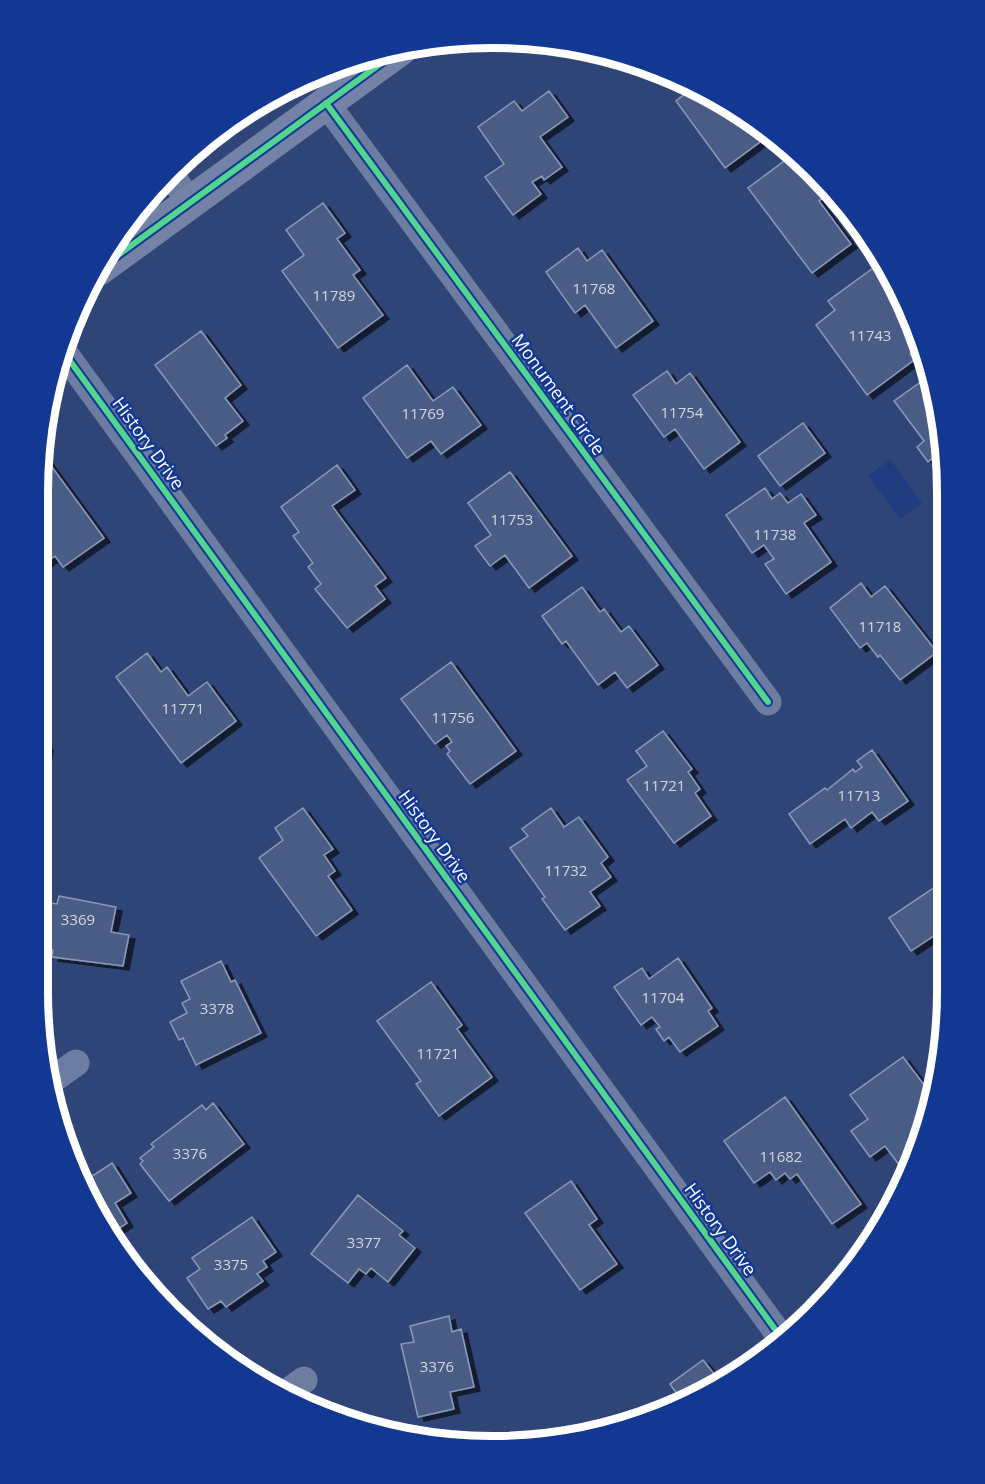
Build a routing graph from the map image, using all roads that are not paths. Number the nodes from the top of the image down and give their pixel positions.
1 (383, 62) edge
2 (326, 103) junction
3 (175, 181) edge
4 (190, 202) junction
5 (117, 256) edge
6 (69, 359) edge
7 (768, 702) dead end
8 (76, 1063) dead end
9 (57, 1077) edge
10 (778, 1333) edge

1 - 2 main road
2 - 4 main road
2 - 7 street, Monument Circle
3 - 4 street
4 - 5 main road
6 - 10 street, History Drive
8 - 9 street

